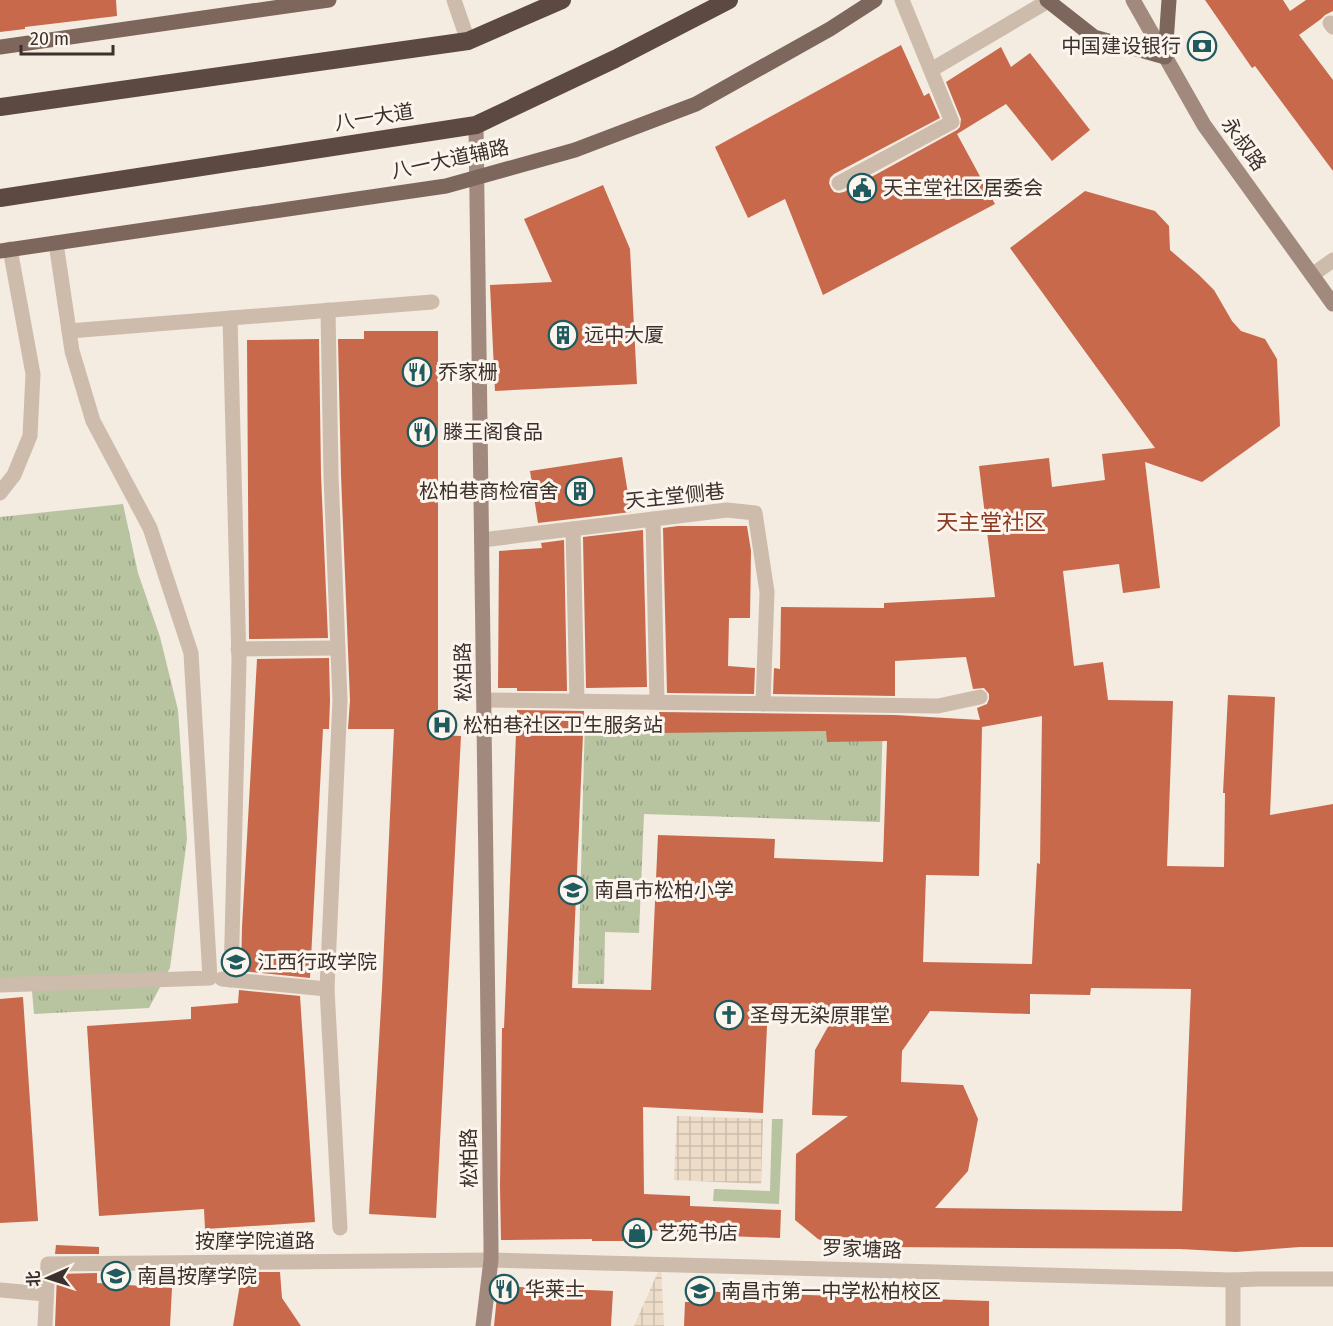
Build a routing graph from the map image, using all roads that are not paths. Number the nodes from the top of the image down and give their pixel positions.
1 (329, 0) edge
2 (454, 0) edge
3 (562, 0) edge
4 (729, 0) edge
5 (875, 0) edge
6 (902, 0) edge
7 (1133, 0) edge
8 (1169, 0) edge
9 (1047, 1) edge
10 (468, 41) junction
11 (0, 47) edge
12 (1166, 57) junction
13 (931, 70) junction
14 (0, 107) edge
15 (476, 124) junction
16 (476, 178) junction
17 (839, 183) dead end
18 (0, 198) edge
19 (56, 243) junction
20 (5, 250) edge
21 (1333, 260) edge
22 (1312, 275) junction
23 (432, 302) dead end
24 (1333, 304) edge
25 (328, 310) junction
26 (230, 318) junction
27 (69, 332) junction
28 (0, 493) edge
29 (653, 519) junction
30 (573, 529) junction
31 (482, 540) junction
32 (339, 648) junction
33 (238, 649) junction
34 (980, 697) dead end
35 (484, 700) junction
36 (577, 701) junction
37 (657, 702) junction
38 (764, 704) junction
39 (210, 978) junction
40 (231, 980) junction
41 (0, 985) edge
42 (327, 989) junction
43 (340, 1228) dead end
44 (491, 1260) junction
45 (1233, 1280) junction
46 (1333, 1280) edge
47 (0, 1290) edge
48 (46, 1294) junction
49 (45, 1326) edge
50 (483, 1326) edge
51 (1233, 1326) edge

1 - 11 main road
2 - 10 street
3 - 10 highway
4 - 15 highway, 八一大道
5 - 16 main road, 八一大道辅路
6 - 13 street
7 - 12 street, 永叔路
8 - 12 main road
9 - 12 main road
9 - 13 street
10 - 14 highway
12 - 22 street, 永叔路
13 - 17 street
15 - 16 street, 松柏路
15 - 18 highway, 八一大道
16 - 19 main road, 八一大道辅路
16 - 31 street, 松柏路
19 - 20 main road, 八一大道辅路
19 - 27 street
20 - 28 street
21 - 22 street
22 - 24 street, 永叔路
23 - 25 street
25 - 26 street
25 - 32 street
26 - 27 street
26 - 33 street
27 - 39 street
29 - 30 street, 天主堂侧巷
29 - 37 street
29 - 38 street, 天主堂侧巷
30 - 31 street, 天主堂侧巷
30 - 36 street
31 - 35 street, 松柏路
32 - 33 street
32 - 42 street
33 - 40 street
34 - 38 street
35 - 36 street
35 - 44 street, 松柏路
36 - 37 street
37 - 38 street
39 - 40 street
39 - 41 street
40 - 42 street
42 - 43 street
44 - 45 street, 罗家塘路
44 - 48 street, 按摩学院道路
44 - 50 street, 松柏路
45 - 46 street, 罗家塘路
45 - 51 street
47 - 48 street
48 - 49 street, 按摩学院道路

